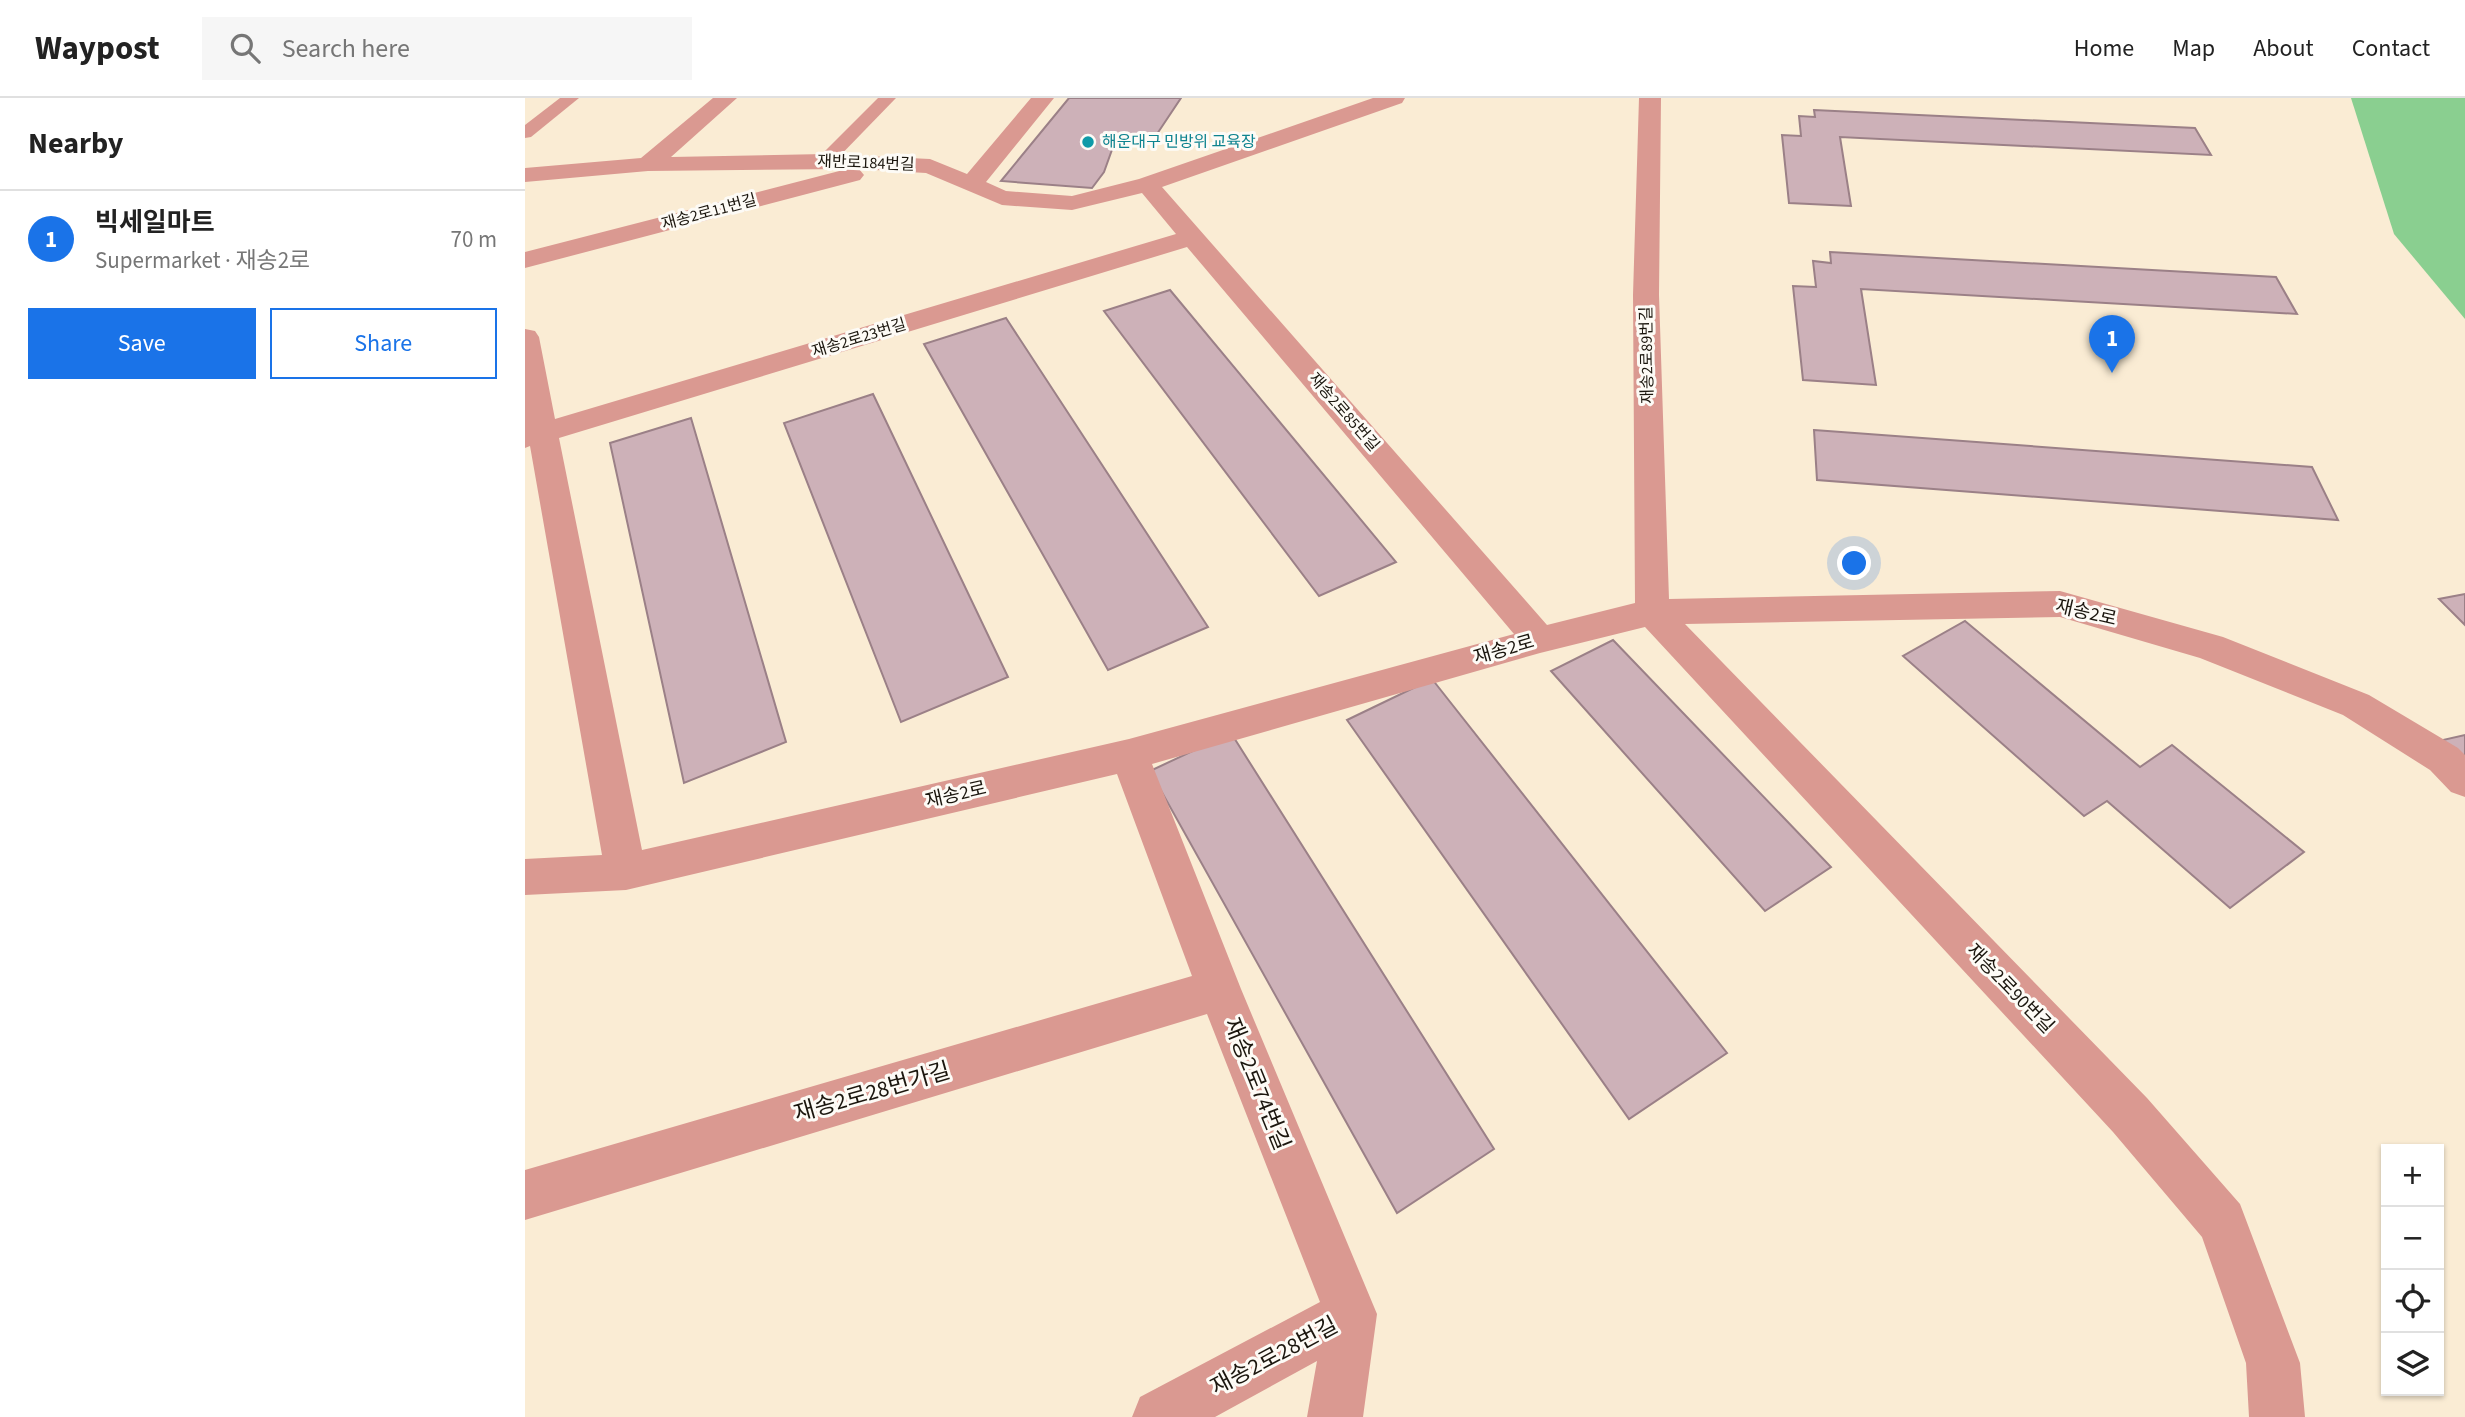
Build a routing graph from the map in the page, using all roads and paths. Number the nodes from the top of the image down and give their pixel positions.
1 (571, 98) edge
2 (726, 98) edge
3 (888, 98) edge
4 (1043, 98) edge
5 (1394, 98) edge
6 (1650, 98) edge
7 (525, 133) edge
8 (825, 161) junction
9 (647, 164) junction
10 (894, 164) junction
11 (525, 175) edge
12 (972, 183) junction
13 (1147, 184) junction
14 (1193, 237) junction
15 (525, 260) edge
16 (525, 337) edge
17 (534, 435) edge
18 (1652, 612) junction
19 (1540, 640) junction
20 (1129, 755) junction
21 (2465, 781) edge
22 (626, 872) junction
23 (525, 877) edge
24 (1219, 989) junction
25 (525, 1195) edge
26 (1351, 1314) junction
27 (1160, 1417) edge
28 (1335, 1417) edge
29 (2277, 1417) edge

1 - 7 lane
2 - 9 street
3 - 8 lane
4 - 12 street
5 - 13 street, 재반로184번길
6 - 18 street, 재송2로89번길
8 - 9 street, 재반로184번길
8 - 10 street, 재반로184번길
9 - 11 street, 재반로184번길
10 - 12 street, 재반로184번길
10 - 15 street, 재송2로11번길
12 - 13 street, 재반로184번길
13 - 14 street, 재송2로85번길
14 - 17 street, 재송2로23번길
14 - 19 street, 재송2로85번길
16 - 17 street
17 - 22 street
18 - 19 street, 재송2로
18 - 21 street, 재송2로
18 - 29 street, 재송2로90번길
19 - 20 street, 재송2로
20 - 22 street, 재송2로
20 - 24 street, 재송2로74번길
22 - 23 street, 재송2로
24 - 25 street, 재송2로28번가길
24 - 26 street, 재송2로74번길
26 - 27 street, 재송2로28번길
26 - 28 street

